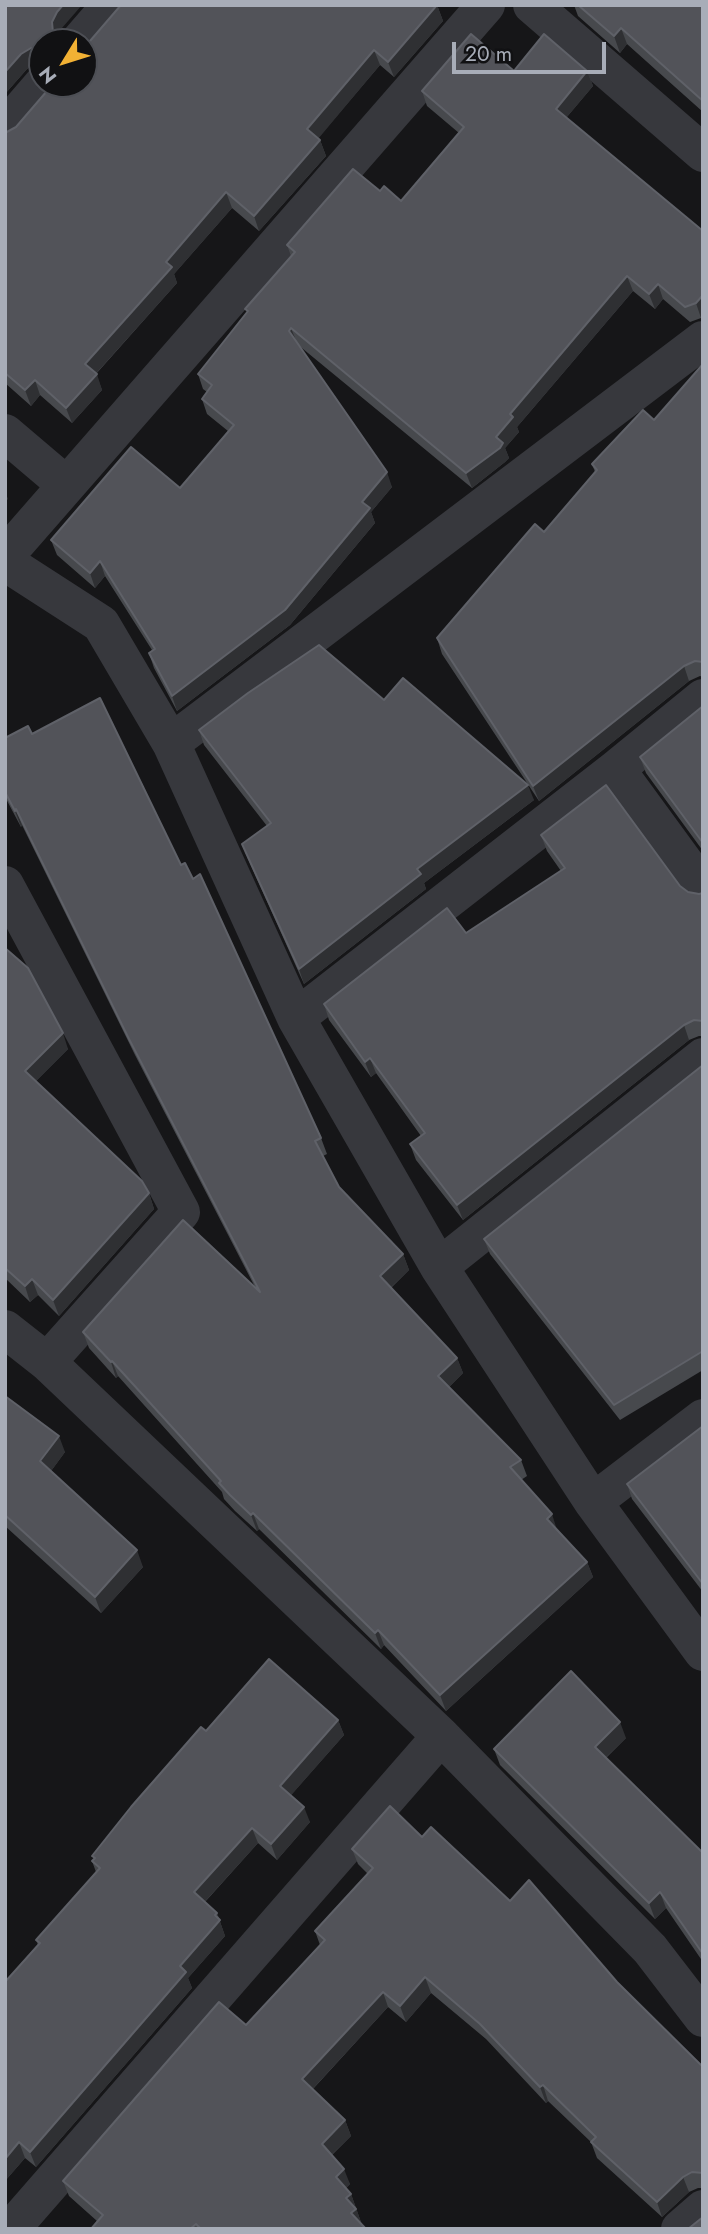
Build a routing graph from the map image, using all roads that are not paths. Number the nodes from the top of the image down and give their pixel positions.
1 (111, 5) edge
2 (486, 5) edge
3 (532, 5) edge
4 (91, 28) edge
5 (31, 98) edge
6 (5, 128) edge
7 (703, 153) edge
8 (703, 340) edge
9 (5, 433) edge
10 (65, 484) junction
11 (5, 556) edge
12 (5, 562) edge
13 (703, 698) edge
14 (171, 743) junction
15 (616, 769) junction
16 (5, 886) edge
17 (703, 888) edge
18 (296, 1018) junction
19 (703, 1057) edge
20 (439, 1267) junction
21 (8, 1338) edge
22 (47, 1362) junction
23 (703, 1418) edge
24 (593, 1502) junction
25 (703, 1652) edge
26 (441, 1736) junction
27 (703, 2018) edge
28 (703, 2209) edge
29 (10, 2229) edge
30 (680, 2229) edge

1 - 4 street
2 - 10 street
3 - 7 street
5 - 6 street
8 - 14 street
9 - 10 street
10 - 11 street
12 - 14 street
13 - 15 street
14 - 18 street
15 - 17 street
15 - 18 street
16 - 22 street
18 - 20 street
19 - 20 street
20 - 24 street
21 - 22 street
22 - 26 street
23 - 24 street
24 - 25 street
26 - 27 street
26 - 29 street
28 - 30 street

